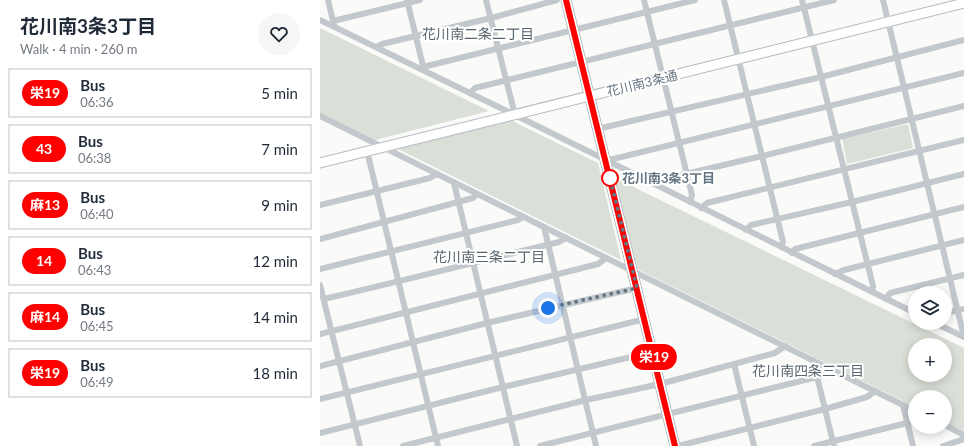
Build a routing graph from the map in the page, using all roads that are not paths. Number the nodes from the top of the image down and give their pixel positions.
1 (328, 0) edge
2 (420, 0) edge
3 (486, 0) edge
4 (557, 0) edge
5 (566, 0) edge
6 (644, 0) edge
7 (695, 0) edge
8 (724, 0) edge
9 (802, 0) edge
10 (834, 0) edge
11 (883, 0) edge
12 (407, 1) edge
13 (963, 4) edge
14 (804, 7) junction
15 (647, 13) junction
16 (491, 18) junction
17 (320, 20) edge
18 (888, 22) junction
19 (334, 24) junction
20 (730, 26) junction
21 (573, 30) junction
22 (416, 35) junction
23 (812, 40) junction
24 (964, 40) edge
25 (655, 44) junction
26 (376, 47) junction
27 (498, 48) junction
28 (896, 57) junction
29 (738, 59) junction
30 (581, 63) junction
31 (424, 69) junction
32 (964, 73) edge
33 (821, 77) junction
34 (662, 78) junction
35 (506, 81) junction
36 (904, 87) junction
37 (470, 93) junction
38 (747, 94) junction
39 (589, 96) junction
40 (828, 106) junction
41 (964, 106) edge
42 (671, 112) junction
43 (515, 114) junction
44 (320, 116) edge
45 (911, 119) junction
46 (754, 125) junction
47 (597, 129) junction
48 (836, 138) junction
49 (964, 140) edge
50 (679, 143) junction
51 (382, 147) junction
52 (919, 150) junction
53 (367, 151) junction
54 (762, 156) junction
55 (605, 161) junction
56 (320, 163) edge
57 (844, 170) junction
58 (437, 174) junction
59 (687, 174) junction
60 (964, 174) edge
61 (454, 183) junction
62 (927, 183) junction
63 (654, 184) junction
64 (769, 187) junction
65 (376, 191) junction
66 (478, 194) junction
67 (459, 202) junction
68 (690, 202) junction
69 (852, 202) junction
70 (320, 205) edge
71 (964, 207) edge
72 (701, 208) junction
73 (934, 214) junction
74 (524, 217) junction
75 (777, 220) junction
76 (384, 222) junction
77 (544, 227) junction
78 (746, 230) junction
79 (859, 232) junction
80 (466, 233) junction
81 (320, 238) edge
82 (566, 238) junction
83 (964, 240) edge
84 (548, 244) junction
85 (942, 246) junction
86 (781, 247) junction
87 (391, 252) junction
88 (792, 253) junction
89 (606, 258) junction
90 (473, 262) junction
91 (867, 265) junction
92 (320, 269) edge
93 (633, 271) junction
94 (556, 274) junction
95 (835, 274) junction
96 (964, 275) edge
97 (950, 279) junction
98 (398, 282) junction
99 (320, 285) edge
100 (637, 288) junction
101 (872, 292) junction
102 (480, 294) junction
103 (324, 299) junction
104 (886, 299) junction
105 (563, 304) junction
106 (964, 309) edge
107 (908, 310) edge
108 (957, 310) junction
109 (952, 311) edge
110 (406, 312) junction
111 (645, 319) junction
112 (487, 323) junction
113 (950, 330) edge
114 (331, 331) junction
115 (320, 334) edge
116 (571, 337) junction
117 (964, 337) edge
118 (413, 342) junction
119 (785, 346) junction
120 (652, 352) junction
121 (495, 356) junction
122 (813, 360) junction
123 (339, 362) junction
124 (734, 364) junction
125 (320, 366) edge
126 (578, 369) junction
127 (833, 370) junction
128 (421, 374) junction
129 (817, 377) junction
130 (660, 384) junction
131 (503, 387) junction
132 (875, 391) junction
133 (346, 392) junction
134 (742, 396) junction
135 (320, 399) edge
136 (586, 400) junction
137 (903, 405) junction
138 (428, 406) junction
139 (908, 408) edge
140 (824, 409) junction
141 (668, 415) junction
142 (511, 419) junction
143 (907, 423) junction
144 (354, 425) junction
145 (749, 427) junction
146 (952, 429) edge
147 (320, 433) edge
148 (593, 433) junction
149 (964, 435) edge
150 (436, 438) junction
151 (964, 439) edge
152 (833, 444) edge
153 (360, 446) edge
154 (403, 446) edge
155 (438, 446) edge
156 (517, 446) edge
157 (540, 446) edge
158 (596, 446) edge
159 (676, 446) edge
160 (754, 446) edge
161 (814, 446) edge
162 (912, 446) edge
163 (943, 446) edge

1 - 19 street
2 - 12 street
3 - 16 street
4 - 16 street
5 - 21 street
6 - 15 street
7 - 15 street
8 - 20 street
9 - 14 street
10 - 14 street
11 - 18 street
12 - 19 street
12 - 22 street
13 - 18 street, 花川南3条通
14 - 20 street
14 - 23 street
15 - 21 street
15 - 25 street
16 - 22 street
16 - 27 street
17 - 19 street
18 - 23 street, 花川南3条通
18 - 28 street
19 - 26 street
20 - 25 street
20 - 29 street
21 - 27 street
21 - 30 street
22 - 26 street
22 - 31 street
23 - 29 street, 花川南3条通
23 - 33 street
24 - 28 street
25 - 30 street
25 - 34 street
26 - 31 street
27 - 31 street
27 - 35 street
28 - 33 street
28 - 36 street
29 - 34 street, 花川南3条通
29 - 38 street
30 - 35 street
30 - 39 street
31 - 37 street
32 - 36 street
33 - 38 street
33 - 40 street
34 - 39 street, 花川南3条通
34 - 42 street
35 - 37 street
35 - 43 street
36 - 40 street
36 - 45 street
37 - 43 street
38 - 42 street
38 - 46 street
39 - 43 street, 花川南3条通
39 - 47 street
40 - 46 street
40 - 48 street
41 - 45 street
42 - 47 street
42 - 50 street
43 - 51 street, 花川南3条通
43 - 55 street
44 - 51 street
45 - 48 street
45 - 52 street
46 - 50 street
46 - 54 street
47 - 55 street
48 - 54 street
48 - 57 street
49 - 52 street
50 - 55 street
50 - 59 street
51 - 53 street, 花川南3条通
51 - 58 street
52 - 57 street
52 - 62 street
53 - 56 street, 花川南3条通
53 - 65 street
54 - 59 street
54 - 64 street
55 - 63 street
55 - 93 street
57 - 64 street
57 - 69 street
58 - 61 street
58 - 65 street
59 - 63 street
59 - 68 street
60 - 62 street
61 - 66 street
61 - 67 street
62 - 69 street
62 - 73 street
63 - 68 street
64 - 72 street
64 - 75 street
65 - 70 street
65 - 76 street
66 - 67 street
66 - 74 street
67 - 76 street
67 - 80 street
68 - 72 street
69 - 75 street
69 - 79 street
71 - 73 street
72 - 78 street
73 - 79 street
73 - 85 street
74 - 77 street
74 - 80 street
75 - 78 street
75 - 86 street
76 - 81 street
76 - 87 street
77 - 82 street
77 - 84 street
78 - 86 street
79 - 88 street
79 - 91 street
80 - 87 street
80 - 90 street
82 - 84 street
82 - 89 street
83 - 85 street
84 - 90 street
84 - 94 street
85 - 91 street
85 - 97 street
86 - 88 street
87 - 92 street
87 - 98 street
88 - 95 street
89 - 93 street
89 - 94 street
90 - 98 street
90 - 102 street
91 - 95 street
91 - 101 street
93 - 100 street
93 - 119 street
94 - 102 street
94 - 105 street
95 - 101 street
96 - 97 street
97 - 104 street
97 - 108 street
98 - 103 street
98 - 110 street
99 - 103 street
100 - 105 street
100 - 111 street
101 - 104 street
102 - 110 street
102 - 112 street
103 - 114 street
104 - 107 street
105 - 112 street
105 - 116 street
106 - 108 street
108 - 109 street
108 - 117 street
110 - 114 street
110 - 118 street
111 - 116 street
111 - 120 street
112 - 118 street
112 - 121 street
113 - 117 street
114 - 115 street
114 - 123 street
116 - 121 street
116 - 126 street
118 - 123 street
118 - 128 street
119 - 122 street
119 - 124 street
120 - 126 street
120 - 130 street
121 - 128 street
121 - 131 street
122 - 127 street
122 - 129 street
123 - 125 street
123 - 133 street
124 - 130 street
124 - 134 street
126 - 131 street
126 - 136 street
127 - 129 street
127 - 132 street
128 - 133 street
128 - 138 street
129 - 134 street
129 - 140 street
130 - 136 street
130 - 141 street
131 - 138 street
131 - 142 street
132 - 137 street
132 - 140 street
133 - 135 street
133 - 144 street
134 - 141 street
134 - 145 street
136 - 142 street
136 - 148 street
137 - 139 street
137 - 143 street
138 - 144 street
138 - 150 street
140 - 145 street
140 - 152 street
141 - 148 street
141 - 159 street
142 - 150 street
142 - 156 street
143 - 152 street
143 - 162 street
144 - 147 street
144 - 153 street
145 - 159 street
145 - 160 street
146 - 149 street
148 - 157 street
148 - 158 street
150 - 154 street
150 - 155 street
151 - 163 street
152 - 161 street

